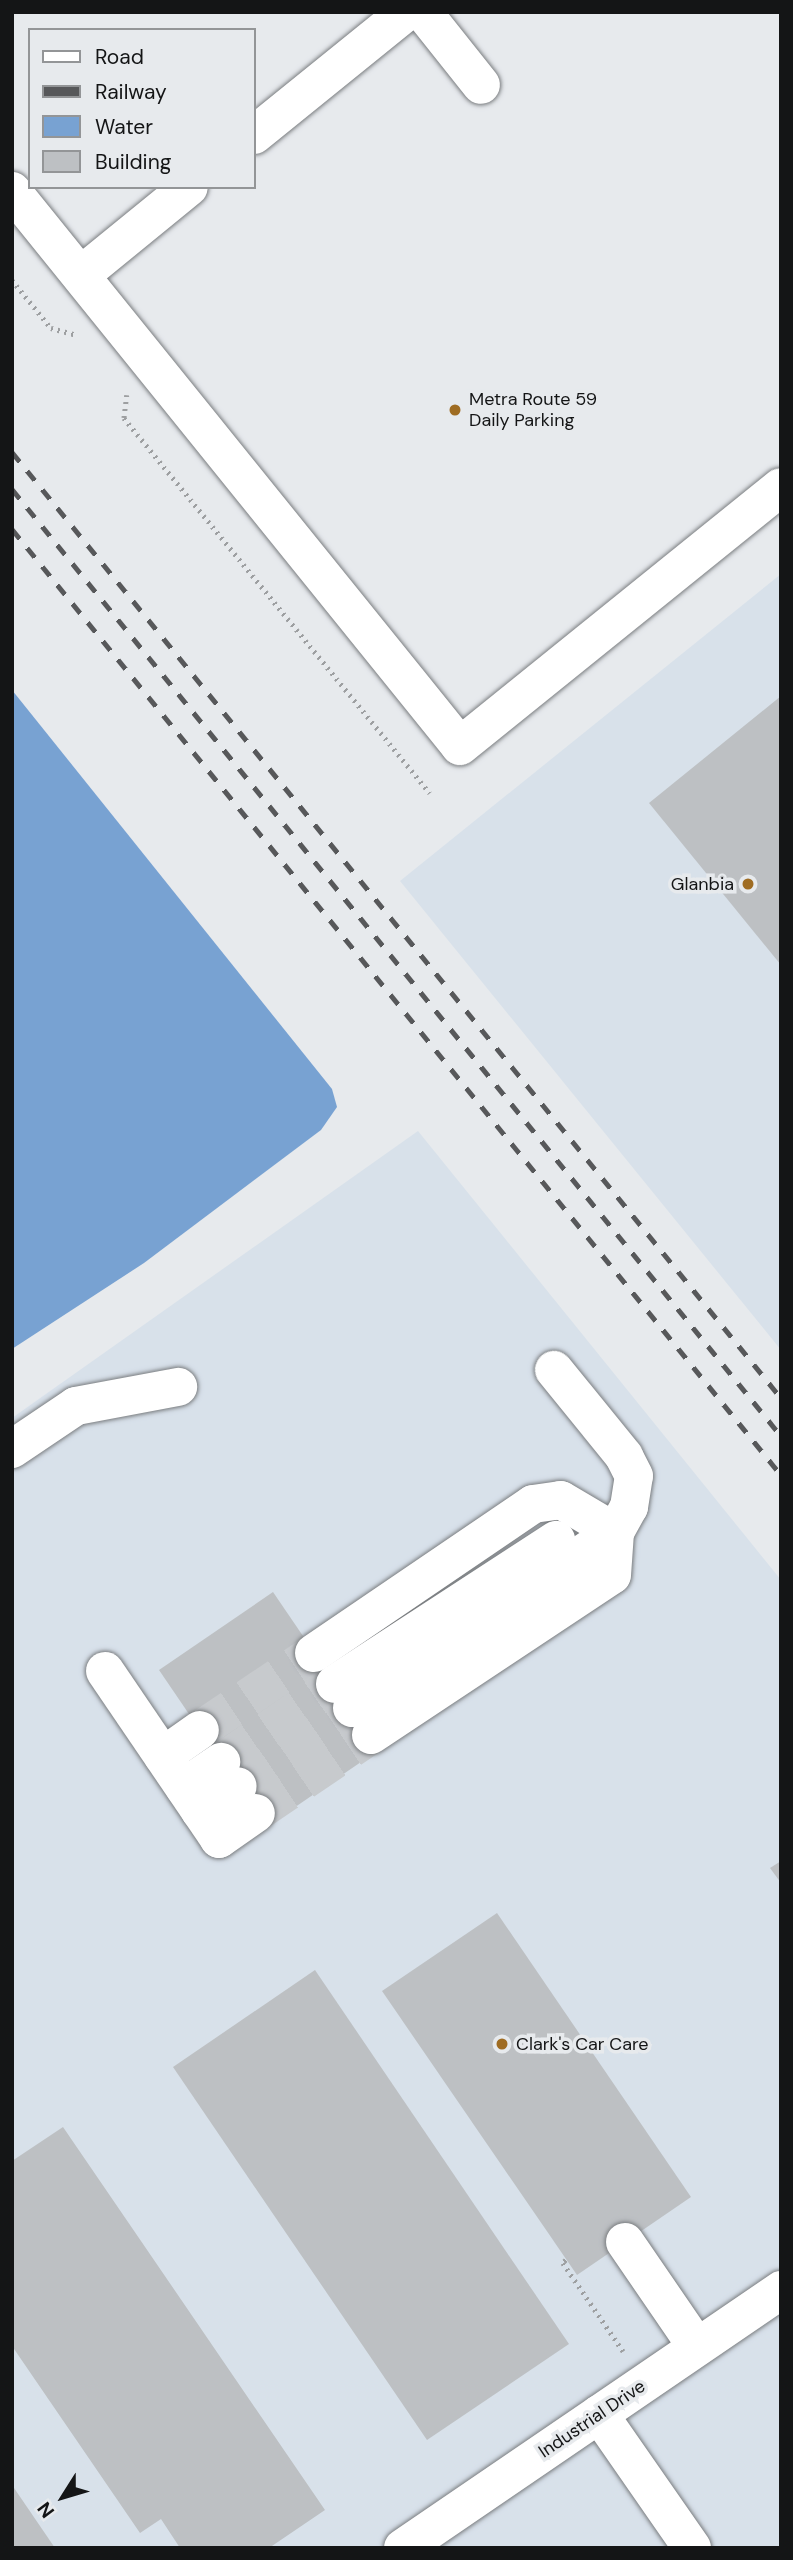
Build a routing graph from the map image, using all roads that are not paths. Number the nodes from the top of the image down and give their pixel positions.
1 (406, 12) edge
2 (423, 12) edge
3 (481, 85) dead end
4 (256, 133) edge
5 (187, 189) edge
6 (12, 191) edge
7 (81, 275) junction
8 (781, 487) edge
9 (554, 1370) dead end
10 (178, 1387) dead end
11 (12, 1449) edge
12 (603, 1525) junction
13 (314, 1653) tunnel mouth
14 (105, 1671) dead end
15 (353, 1709) tunnel mouth
16 (200, 1730) tunnel mouth
17 (163, 1756) junction
18 (192, 1799) junction
19 (625, 2242) dead end
20 (781, 2290) edge
21 (697, 2347) junction
22 (599, 2414) junction
23 (402, 2548) edge
24 (692, 2548) edge

1 - 4 street
2 - 3 street
5 - 7 street
6 - 7 street
7 - 8 street
9 - 12 street
10 - 11 street
12 - 13 street
12 - 15 street
14 - 17 street
16 - 17 street
17 - 18 street
18 - 18 street
19 - 21 street
20 - 21 street, Industrial Drive
21 - 22 street, Industrial Drive
22 - 23 street, Industrial Drive
22 - 24 street

